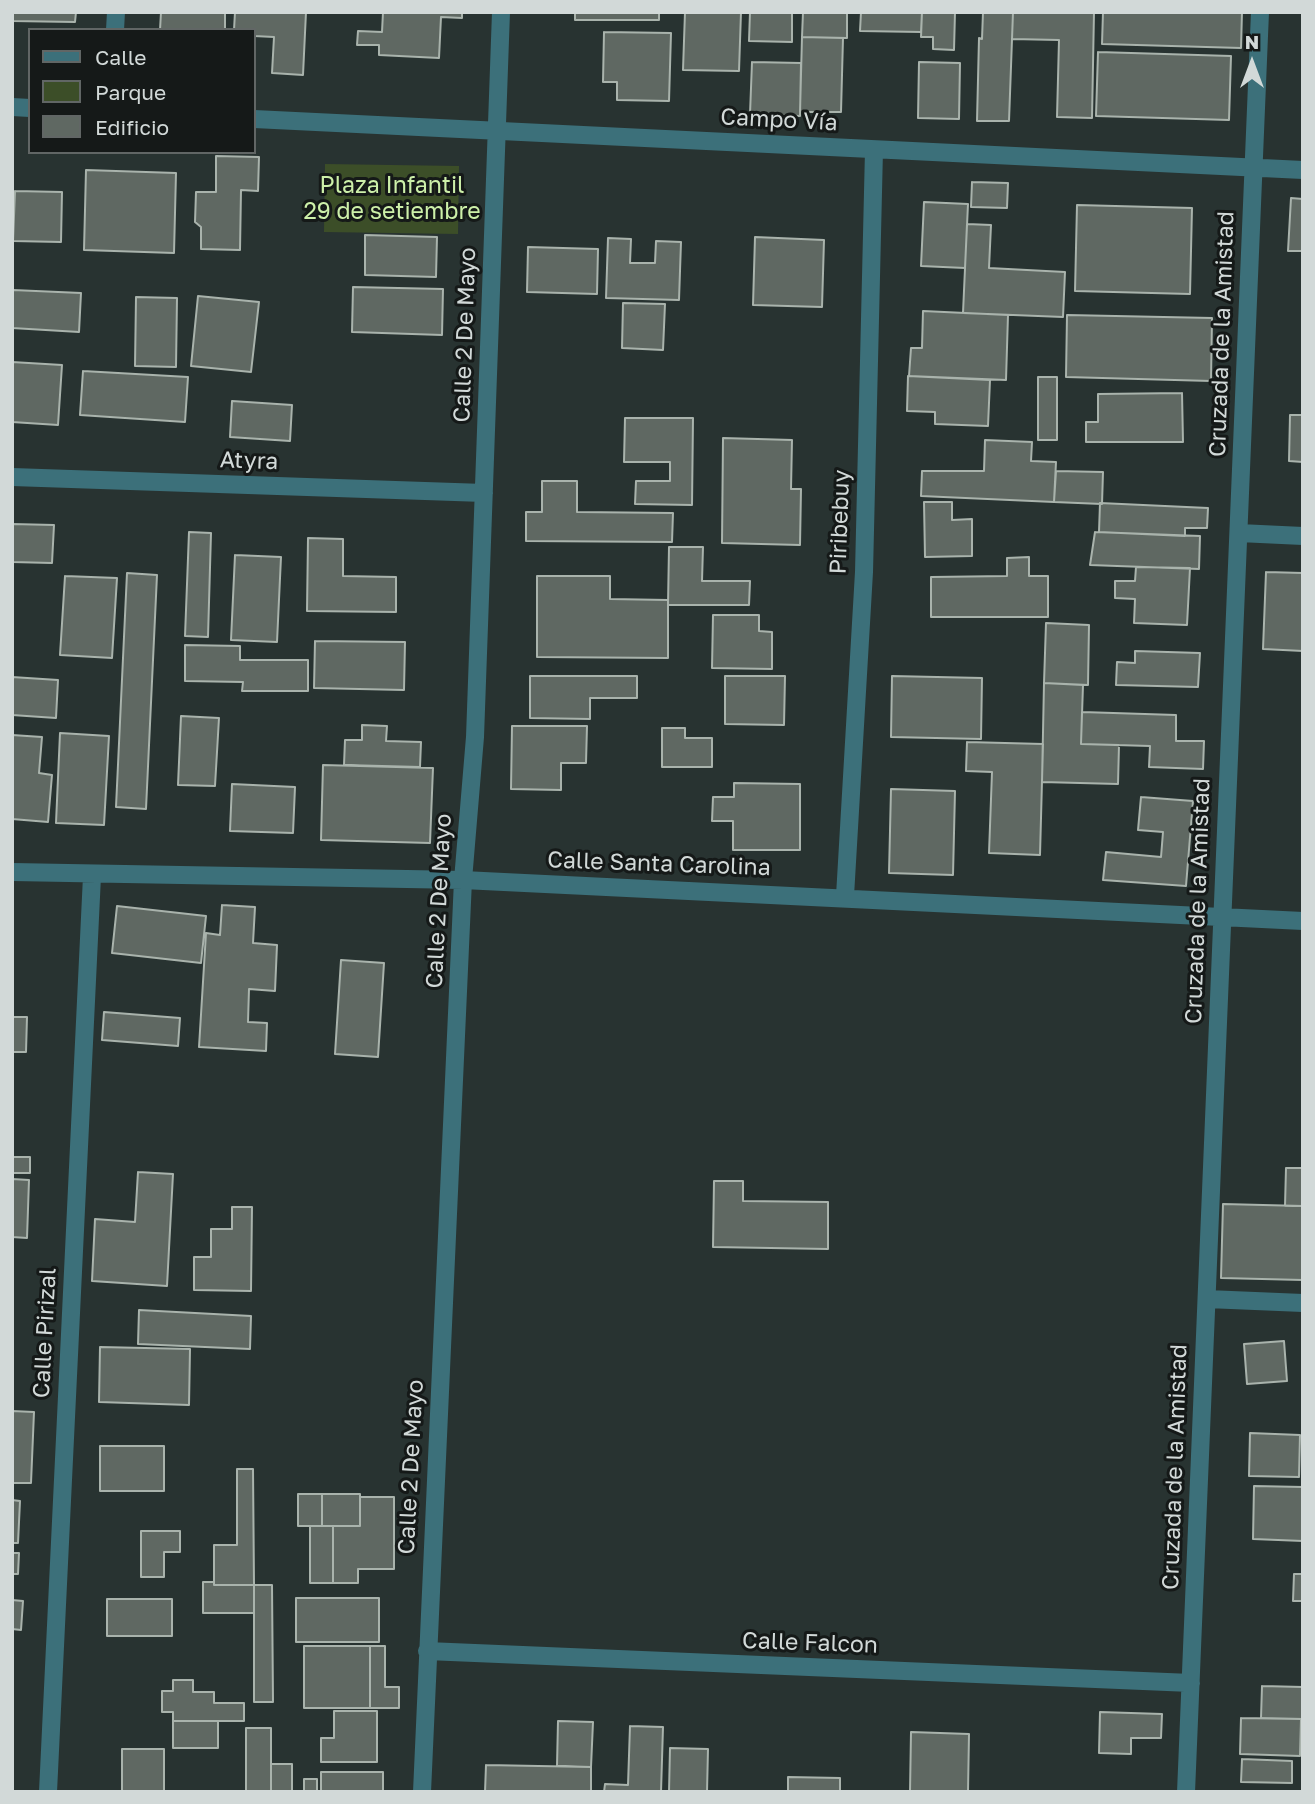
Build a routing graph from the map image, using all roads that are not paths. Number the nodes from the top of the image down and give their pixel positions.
1 (501, 12) edge
2 (1260, 12) edge
3 (256, 119) edge
4 (496, 131) junction
5 (874, 150) junction
6 (1254, 168) junction
7 (1303, 170) edge
8 (12, 477) edge
9 (484, 494) junction
10 (1239, 533) junction
11 (1303, 536) edge
12 (12, 872) edge
13 (92, 876) junction
14 (463, 880) junction
15 (845, 896) junction
16 (1222, 915) junction
17 (1303, 921) edge
18 (1207, 1299) junction
19 (1303, 1303) edge
20 (427, 1651) junction
21 (1191, 1683) junction
22 (48, 1792) edge
23 (422, 1792) edge
24 (1186, 1792) edge

1 - 4 street, Calle 2 De Mayo
2 - 6 street, Cruzada de la Amistad
3 - 4 street, Campo Vía
4 - 5 street, Campo Vía
4 - 9 street, Calle 2 De Mayo
5 - 6 street, Campo Vía
5 - 15 street, Piribebuy
6 - 7 street, Campo Vía
6 - 10 street, Cruzada de la Amistad
8 - 9 street, Atyra
9 - 14 street, Calle 2 De Mayo
10 - 11 street
10 - 16 street, Cruzada de la Amistad
12 - 13 street, Calle Santa Carolina
13 - 14 street, Calle Santa Carolina
13 - 22 street, Calle Pirizal
14 - 15 street, Calle Santa Carolina
14 - 20 street, Calle 2 De Mayo
15 - 16 street, Calle Santa Carolina
16 - 17 street, Calle Santa Carolina
16 - 18 street, Cruzada de la Amistad
18 - 19 street
18 - 21 street, Cruzada de la Amistad
20 - 21 street, Calle Falcon
20 - 23 street, Calle 2 De Mayo
21 - 24 street, Cruzada de la Amistad

